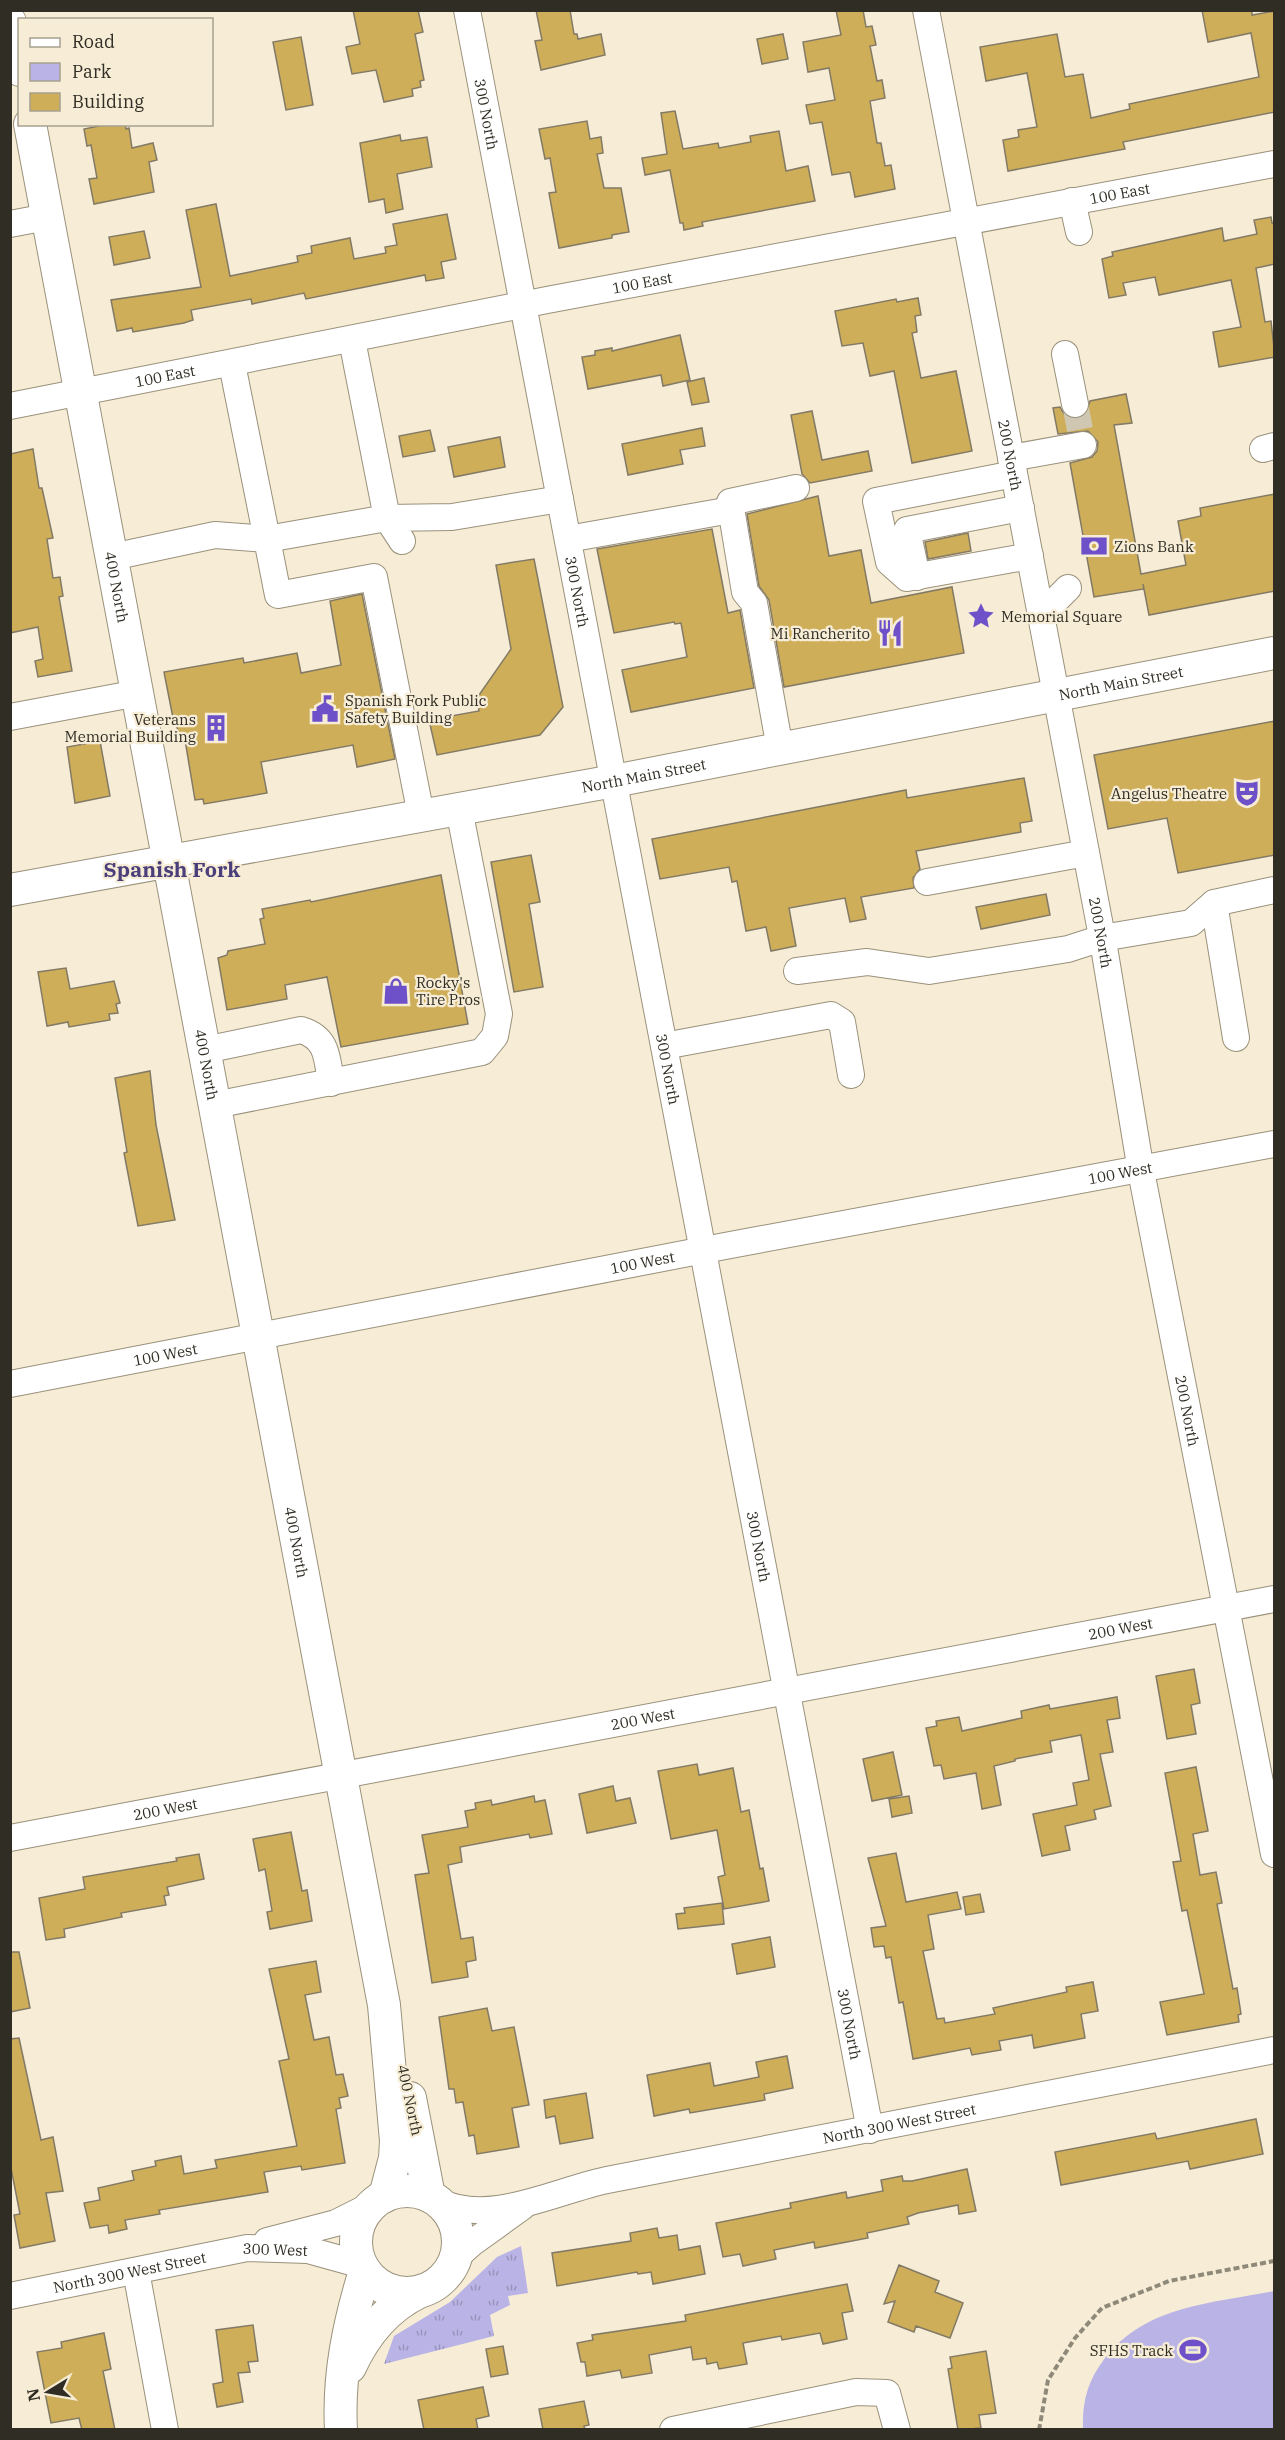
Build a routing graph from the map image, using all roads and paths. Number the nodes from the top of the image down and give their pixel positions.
1 (467, 10) edge
2 (926, 10) edge
3 (10, 22) edge
4 (18, 60) edge
5 (30, 126) edge
6 (1275, 164) edge
7 (1072, 201) junction
8 (47, 217) junction
9 (966, 221) junction
10 (10, 224) edge
11 (1079, 232) dead end
12 (523, 305) junction
13 (352, 340) junction
14 (1065, 354) dead end
15 (232, 364) junction
16 (81, 394) junction
17 (1075, 404) tunnel mouth
18 (10, 406) edge
19 (1083, 444) dead end
20 (1013, 466) junction
21 (796, 488) dead end
22 (560, 499) junction
23 (1021, 508) junction
24 (731, 510) junction
25 (387, 518) junction
26 (267, 539) junction
27 (568, 539) junction
28 (402, 541) dead end
29 (1030, 556) junction
30 (111, 557) junction
31 (917, 577) junction
32 (1068, 588) dead end
33 (1041, 615) junction
34 (1275, 653) edge
35 (138, 693) junction
36 (1057, 696) junction
37 (10, 717) edge
38 (780, 749) junction
39 (614, 781) junction
40 (459, 808) junction
41 (421, 815) junction
42 (1086, 853) junction
43 (169, 860) junction
44 (927, 882) dead end
45 (11, 885) edge
46 (1275, 890) edge
47 (1214, 903) junction
48 (1102, 938) junction
49 (796, 971) dead end
50 (1236, 1038) dead end
51 (664, 1046) junction
52 (205, 1050) junction
53 (851, 1075) dead end
54 (331, 1083) junction
55 (216, 1105) junction
56 (1275, 1144) edge
57 (1141, 1171) junction
58 (702, 1250) junction
59 (259, 1336) junction
60 (10, 1384) edge
61 (1275, 1599) edge
62 (1225, 1609) junction
63 (787, 1693) junction
64 (343, 1777) junction
65 (10, 1839) edge
66 (1275, 1854) edge
67 (384, 2005) junction
68 (1275, 2050) edge
69 (870, 2130) junction
70 (433, 2199) junction
71 (378, 2201) junction
72 (527, 2203) junction
73 (247, 2248) junction
74 (455, 2258) junction
75 (1275, 2261) edge
76 (364, 2268) junction
77 (136, 2271) junction
78 (419, 2292) junction
79 (10, 2296) edge
80 (342, 2387) junction
81 (165, 2430) edge
82 (341, 2430) edge
83 (673, 2430) edge
84 (897, 2430) edge
85 (1039, 2430) edge

1 - 12 street, 300 North
2 - 9 street, 200 North
3 - 4 main road
5 - 8 main road, 400 North
6 - 7 street, 100 East
7 - 9 street, 100 East
7 - 11 street
8 - 10 street
8 - 16 main road, 400 North
9 - 12 street, 100 East
9 - 20 street, 200 North
12 - 13 street, 100 East
12 - 22 street, 300 North
13 - 15 street, 100 East
13 - 25 street
14 - 17 street
15 - 16 street, 100 East
15 - 26 street
16 - 18 street, 100 East
16 - 30 main road, 400 North
19 - 20 street
20 - 23 street, 200 North
20 - 31 street
21 - 24 street
22 - 25 street
22 - 27 street, 300 North
23 - 29 street, 200 North
23 - 31 street
24 - 27 street
24 - 38 street
25 - 26 street
25 - 28 street
26 - 30 street
26 - 41 street
27 - 39 street, 300 North
29 - 31 street
29 - 33 street, 200 North
30 - 35 main road, 400 North
32 - 33 street
33 - 36 street, 200 North
34 - 36 main road, North Main Street
35 - 37 street
35 - 43 main road, 400 North
36 - 38 main road, North Main Street
36 - 42 street, 200 North
38 - 39 main road, North Main Street
39 - 40 main road, North Main Street
39 - 51 street, 300 North
40 - 41 main road, North Main Street
40 - 54 street
41 - 43 main road, North Main Street
42 - 44 street
42 - 48 street, 200 North
43 - 45 main road, North Main Street
43 - 52 main road, 400 North
46 - 47 street
47 - 48 street
47 - 50 street
48 - 49 street
48 - 57 street, 200 North
51 - 53 street
51 - 58 street, 300 North
52 - 54 street
52 - 55 main road, 400 North
54 - 55 street
55 - 59 main road, 400 North
56 - 57 street, 100 West
57 - 58 street, 100 West
57 - 62 street, 200 North
58 - 59 street, 100 West
58 - 63 street, 300 North
59 - 60 street, 100 West
59 - 64 main road, 400 North
61 - 62 street, 200 West
62 - 63 street, 200 West
62 - 66 street, 200 North
63 - 64 street, 200 West
63 - 69 street, 300 North
64 - 65 street, 200 West
64 - 67 main road, 400 North
67 - 70 main road, 400 North
67 - 71 main road, 400 North
68 - 69 street, North 300 West Street
69 - 72 street, North 300 West Street
70 - 71 main road
70 - 72 street
70 - 74 main road
71 - 73 street, 300 West
71 - 76 main road
72 - 74 street
73 - 76 street, 300 West
73 - 77 street, North 300 West Street
74 - 78 main road
75 - 85 path
76 - 78 main road
76 - 80 main road
77 - 79 street, North 300 West Street
77 - 81 street
78 - 80 main road
80 - 82 main road
83 - 84 street

